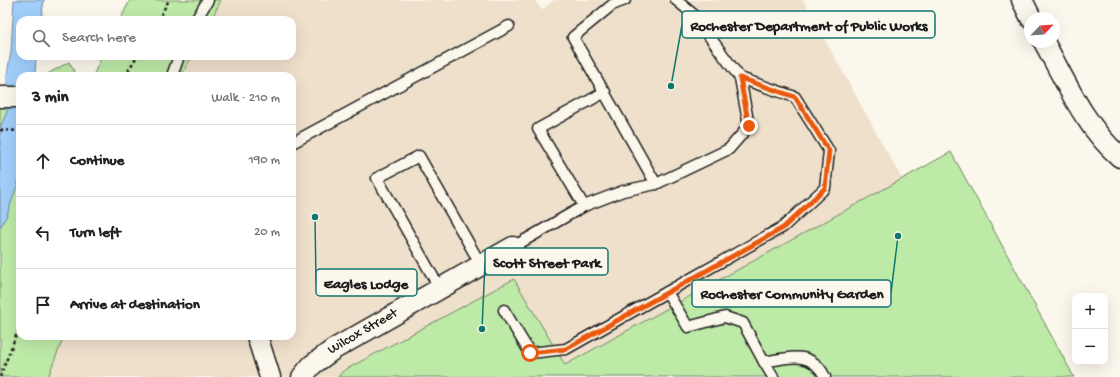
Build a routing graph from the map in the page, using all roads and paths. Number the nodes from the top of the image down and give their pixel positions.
1 (169, 0) edge
2 (208, 0) edge
3 (625, 0) edge
4 (676, 0) edge
5 (1022, 0) edge
6 (1028, 12) edge
7 (160, 16) edge
8 (198, 16) edge
9 (509, 26) dead end
10 (1047, 48) edge
11 (134, 60) edge
12 (178, 60) edge
13 (128, 72) edge
14 (173, 72) edge
15 (740, 78) junction
16 (604, 92) junction
17 (0, 130) edge
18 (16, 131) edge
19 (296, 141) edge
20 (1120, 157) edge
21 (656, 184) junction
22 (584, 206) junction
23 (513, 247) joint
24 (481, 265) junction
25 (440, 289) junction
26 (667, 292) junction
27 (504, 310) dead end
28 (16, 335) edge
29 (258, 340) edge
30 (764, 362) junction
31 (0, 377) edge
32 (270, 377) edge
33 (302, 377) edge
34 (773, 377) edge
35 (826, 377) edge

1 - 7 path
2 - 8 lane
3 - 16 lane
4 - 15 lane
5 - 6 street
9 - 19 lane
10 - 20 street
11 - 13 path
12 - 14 lane
15 - 21 lane
15 - 26 lane
16 - 21 lane
16 - 22 lane
17 - 18 path
21 - 22 lane
22 - 23 lane
23 - 24 street, Wilcox Street
24 - 25 street, Wilcox Street
24 - 25 lane
25 - 33 street, Wilcox Street
26 - 27 lane
26 - 30 lane
28 - 31 path
29 - 32 street
30 - 34 lane
30 - 35 lane

